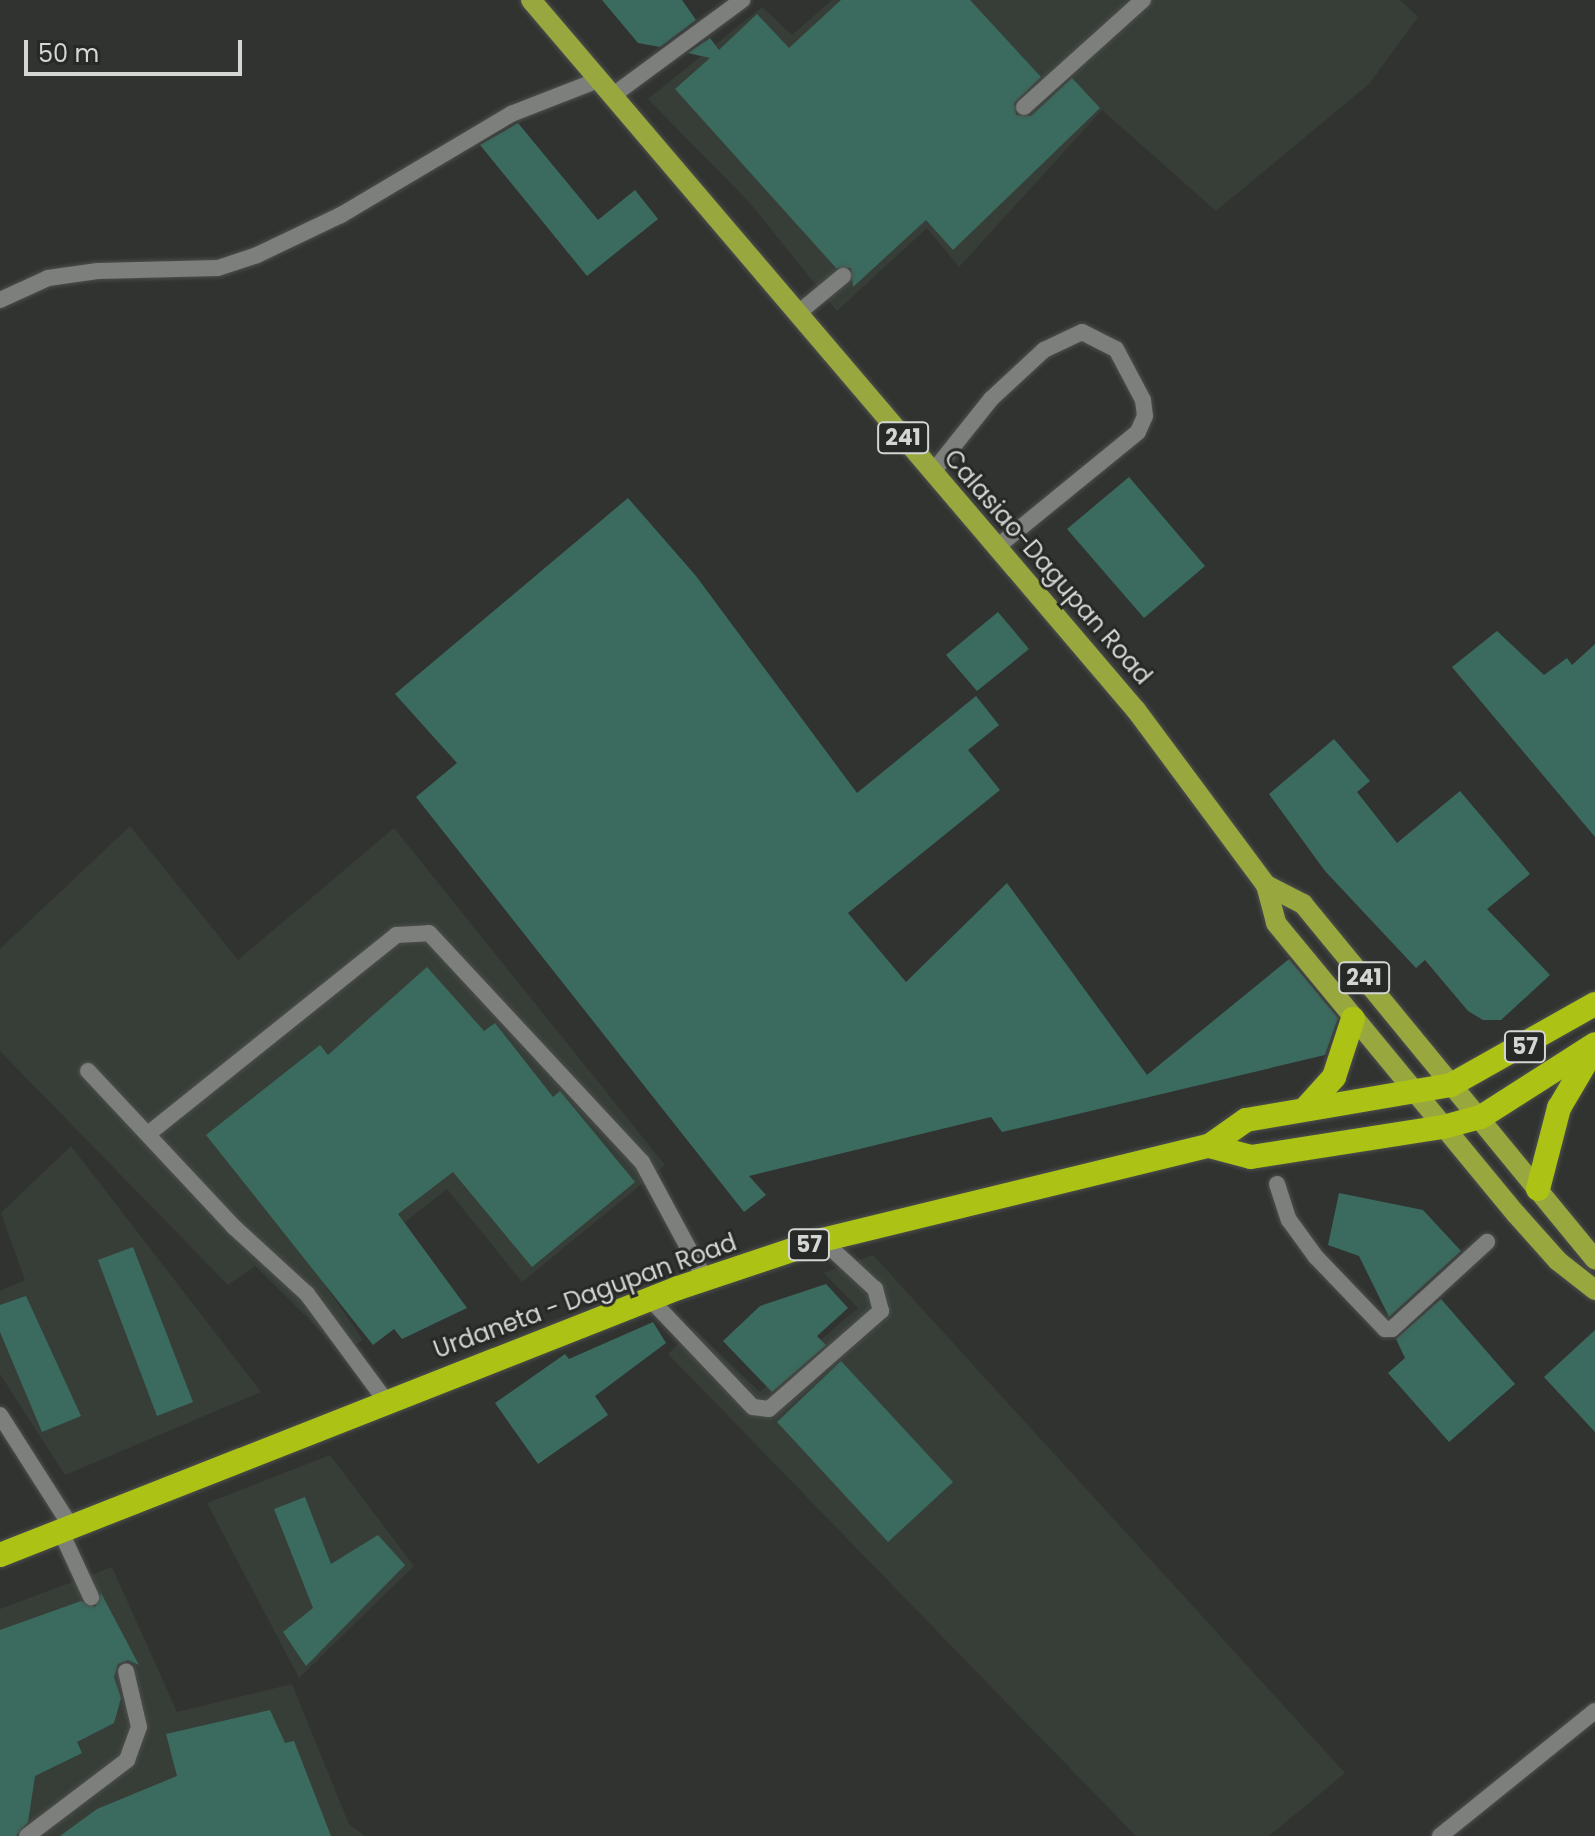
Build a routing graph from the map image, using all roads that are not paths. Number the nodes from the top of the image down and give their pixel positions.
1 (531, 0) edge
2 (742, 0) edge
3 (1143, 0) edge
4 (598, 80) junction
5 (612, 96) junction
6 (1024, 107) dead end
7 (843, 276) dead end
8 (0, 300) edge
9 (797, 314) junction
10 (932, 473) junction
11 (996, 548) junction
12 (1266, 885) junction
13 (1595, 1004) edge
14 (1353, 1019) junction
15 (1595, 1046) edge
16 (88, 1071) dead end
17 (1451, 1085) junction
18 (1415, 1092) junction
19 (1306, 1108) junction
20 (1481, 1117) junction
21 (1443, 1127) junction
22 (148, 1134) junction
23 (1209, 1146) junction
24 (1277, 1184) dead end
25 (1538, 1189) junction
26 (822, 1240) junction
27 (1487, 1242) dead end
28 (1595, 1259) edge
29 (705, 1279) junction
30 (1595, 1290) edge
31 (650, 1299) junction
32 (386, 1401) junction
33 (0, 1415) edge
34 (67, 1530) junction
35 (0, 1555) edge
36 (91, 1597) dead end
37 (126, 1671) dead end
38 (1595, 1711) edge
39 (27, 1836) edge
40 (1440, 1836) edge

1 - 4 main road, Calasiao-Dagupan Road / 241
2 - 5 street
3 - 6 street
4 - 5 main road, Calasiao-Dagupan Road / 241
4 - 8 street
5 - 9 main road, Calasiao-Dagupan Road / 241
7 - 9 street
9 - 10 main road, Calasiao-Dagupan Road / 241
10 - 11 main road, Calasiao-Dagupan Road / 241
10 - 11 street
11 - 12 main road, Calasiao-Dagupan Road / 241
12 - 14 main road, Calasiao-Dagupan Road / 241
12 - 17 main road, Calasiao-Dagupan Road / 241
13 - 17 highway, 57
14 - 18 main road, Calasiao-Dagupan Road / 241
14 - 19 highway
15 - 20 highway, 57
15 - 25 highway
16 - 22 street
17 - 18 highway, 57
17 - 20 main road, Calasiao-Dagupan Road / 241
18 - 19 highway, Urdaneta - Dagupan Road / 57
18 - 21 main road, 241
19 - 23 highway, Urdaneta - Dagupan Road / 57
20 - 21 highway, 57
20 - 25 main road, 241
21 - 23 highway, Urdaneta - Dagupan Road / 57
21 - 30 main road, 241
22 - 29 street
22 - 32 street
23 - 26 highway, Urdaneta - Dagupan Road / 57
24 - 27 street
25 - 28 main road, 241
26 - 29 highway, Urdaneta - Dagupan Road / 57
26 - 31 street
29 - 31 highway, Urdaneta - Dagupan Road / 57
31 - 32 highway, Urdaneta - Dagupan Road / 57
32 - 34 highway, Urdaneta - Dagupan Road / 57
33 - 34 street
34 - 35 highway, Urdaneta - Dagupan Road / 57
34 - 36 street
37 - 39 street
38 - 40 street

